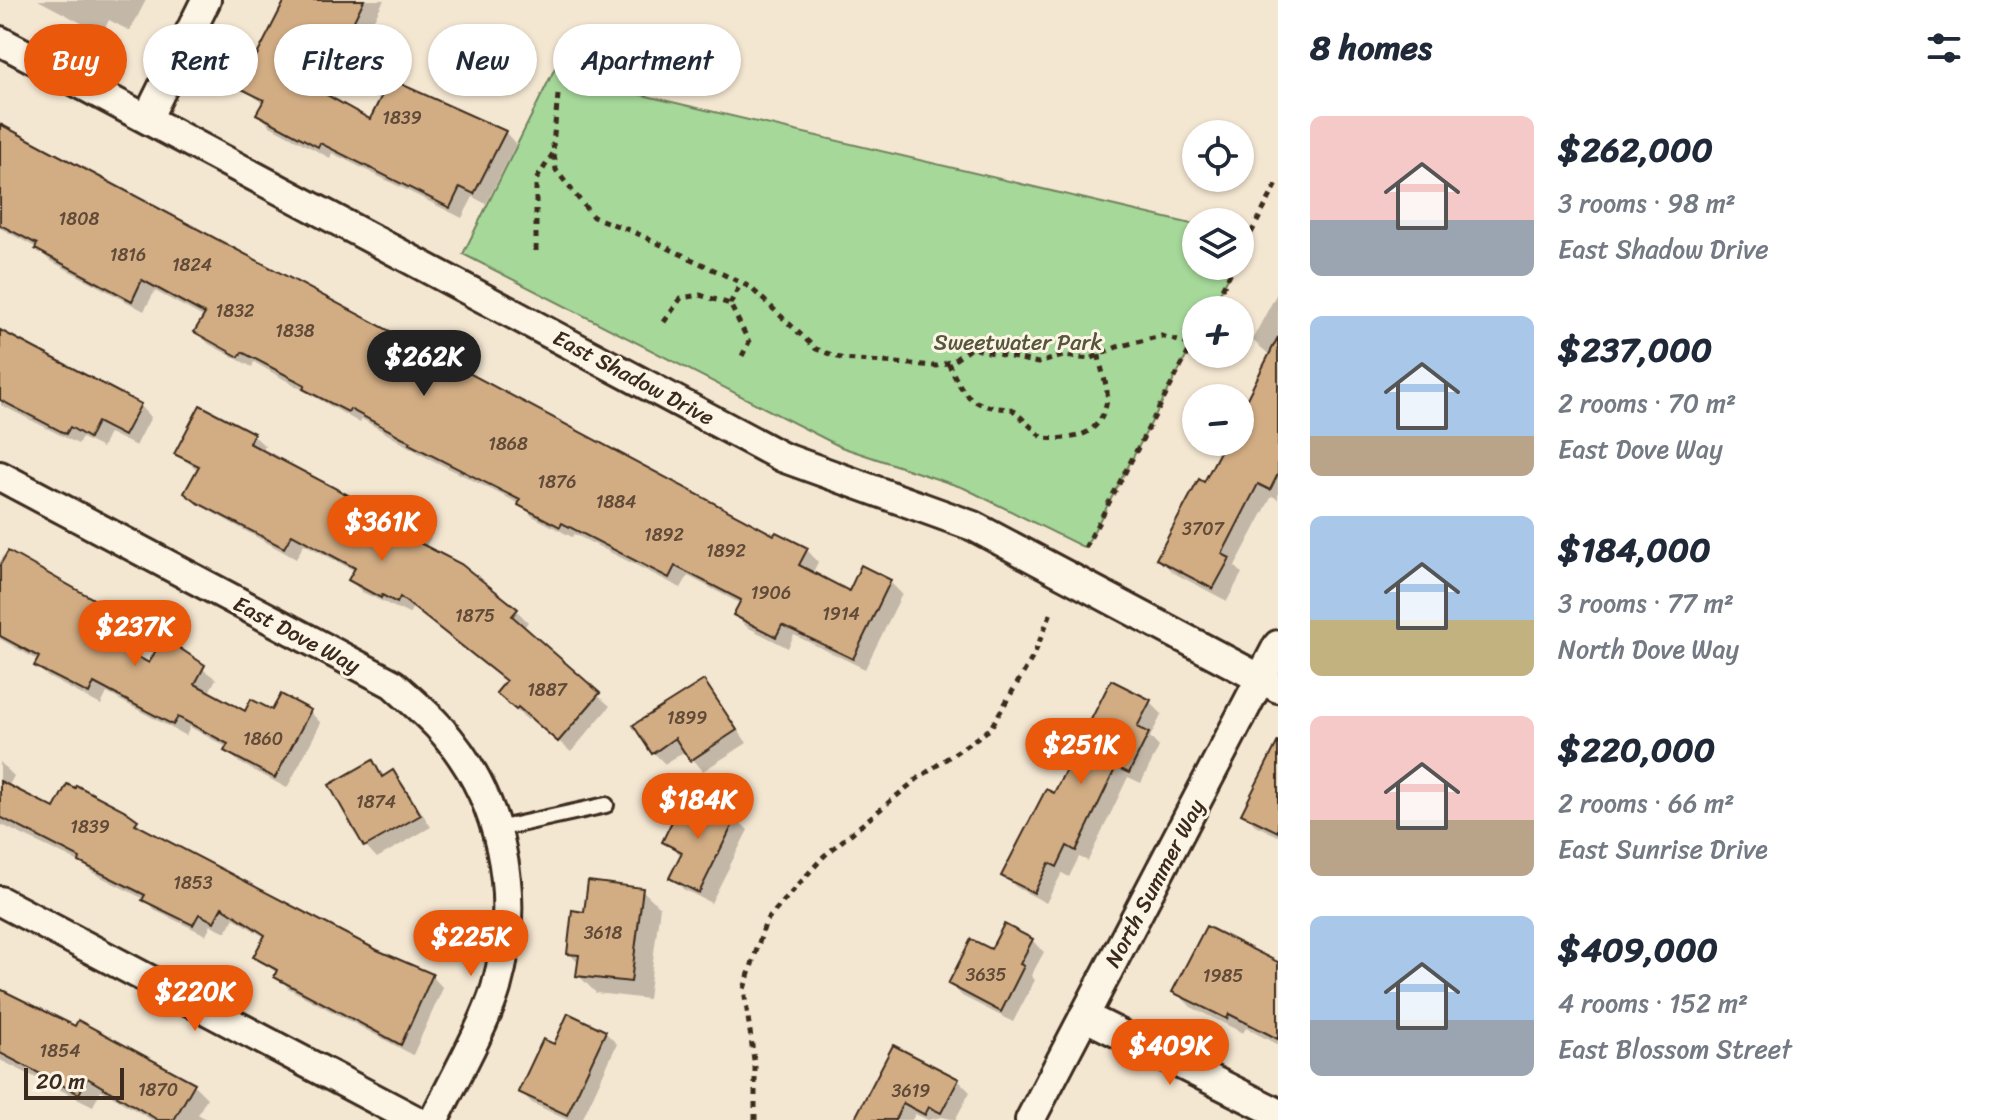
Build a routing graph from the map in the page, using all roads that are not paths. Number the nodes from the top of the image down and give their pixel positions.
1 (206, 0) edge
2 (0, 41) edge
3 (148, 117) junction
4 (0, 476) edge
5 (1278, 645) edge
6 (1269, 684) edge
7 (606, 805) dead end
8 (497, 829) junction
9 (0, 901) edge
10 (1084, 1016) junction
11 (1278, 1113) edge
12 (415, 1120) edge
13 (434, 1120) edge
14 (1030, 1120) edge

1 - 3 street
2 - 3 street, East Shadow Drive
3 - 6 street, East Shadow Drive
4 - 8 street, East Dove Way
5 - 6 street, North Summer Way
6 - 10 street, North Summer Way
7 - 8 lane
8 - 13 street, East Dove Way
9 - 12 street
10 - 11 street
10 - 14 street, North Summer Way

